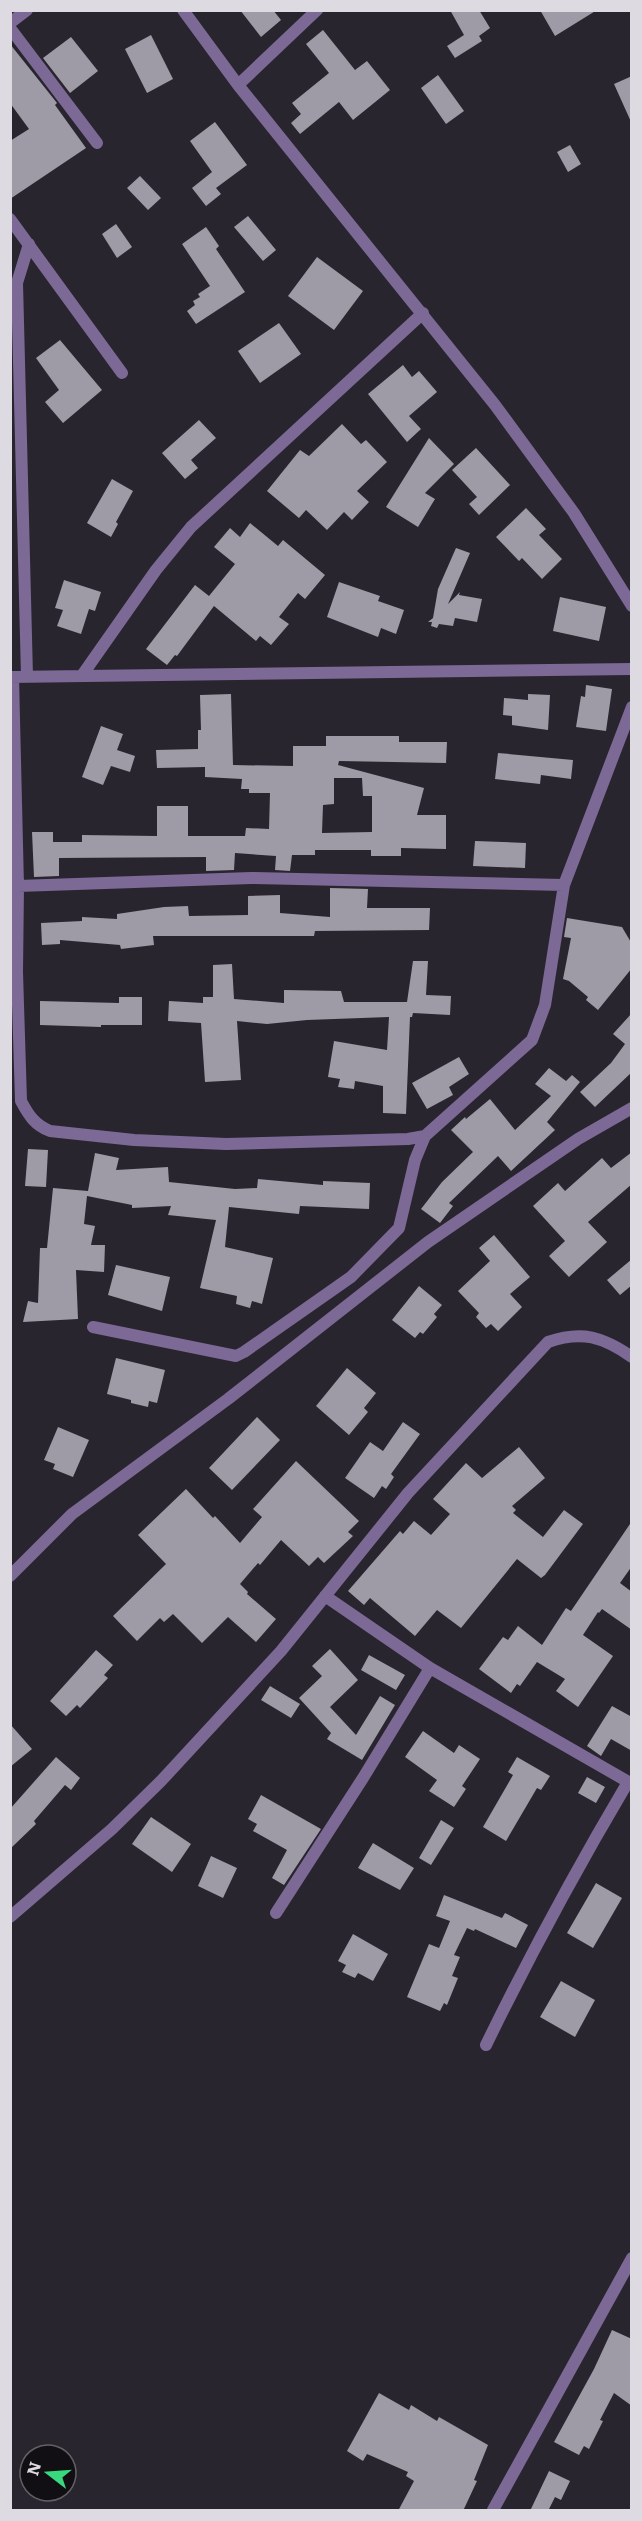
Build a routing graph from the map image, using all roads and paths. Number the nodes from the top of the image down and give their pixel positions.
1 (27, 10) edge
2 (183, 10) edge
3 (317, 10) edge
4 (10, 26) edge
5 (238, 86) junction
6 (97, 143) dead end
7 (10, 219) edge
8 (29, 244) junction
9 (423, 313) junction
10 (122, 373) dead end
11 (15, 419) edge
12 (632, 606) edge
13 (632, 669) edge
14 (83, 674) junction
15 (27, 676) junction
16 (12, 677) edge
17 (632, 707) edge
18 (13, 843) edge
19 (564, 885) junction
20 (18, 886) junction
21 (14, 972) edge
22 (16, 1101) edge
23 (632, 1108) edge
24 (425, 1136) junction
25 (93, 1327) dead end
26 (632, 1357) edge
27 (10, 1576) edge
28 (325, 1596) junction
29 (430, 1668) junction
30 (630, 1783) edge
31 (276, 1913) dead end
32 (10, 1917) edge
33 (486, 2044) dead end
34 (632, 2258) edge
35 (493, 2511) edge

1 - 4 street
2 - 5 street
3 - 5 street
4 - 6 street
5 - 9 street
7 - 8 street
8 - 10 street
8 - 11 street
9 - 12 street
9 - 14 street
11 - 15 street
13 - 14 street
14 - 15 street
15 - 16 street
16 - 18 street
17 - 19 street
18 - 20 street
19 - 20 street
19 - 24 street
20 - 21 street
21 - 22 street
22 - 24 street
23 - 27 street
24 - 25 street
26 - 28 street
28 - 29 street
28 - 32 street
29 - 30 street
29 - 31 street
30 - 33 street
34 - 35 street

